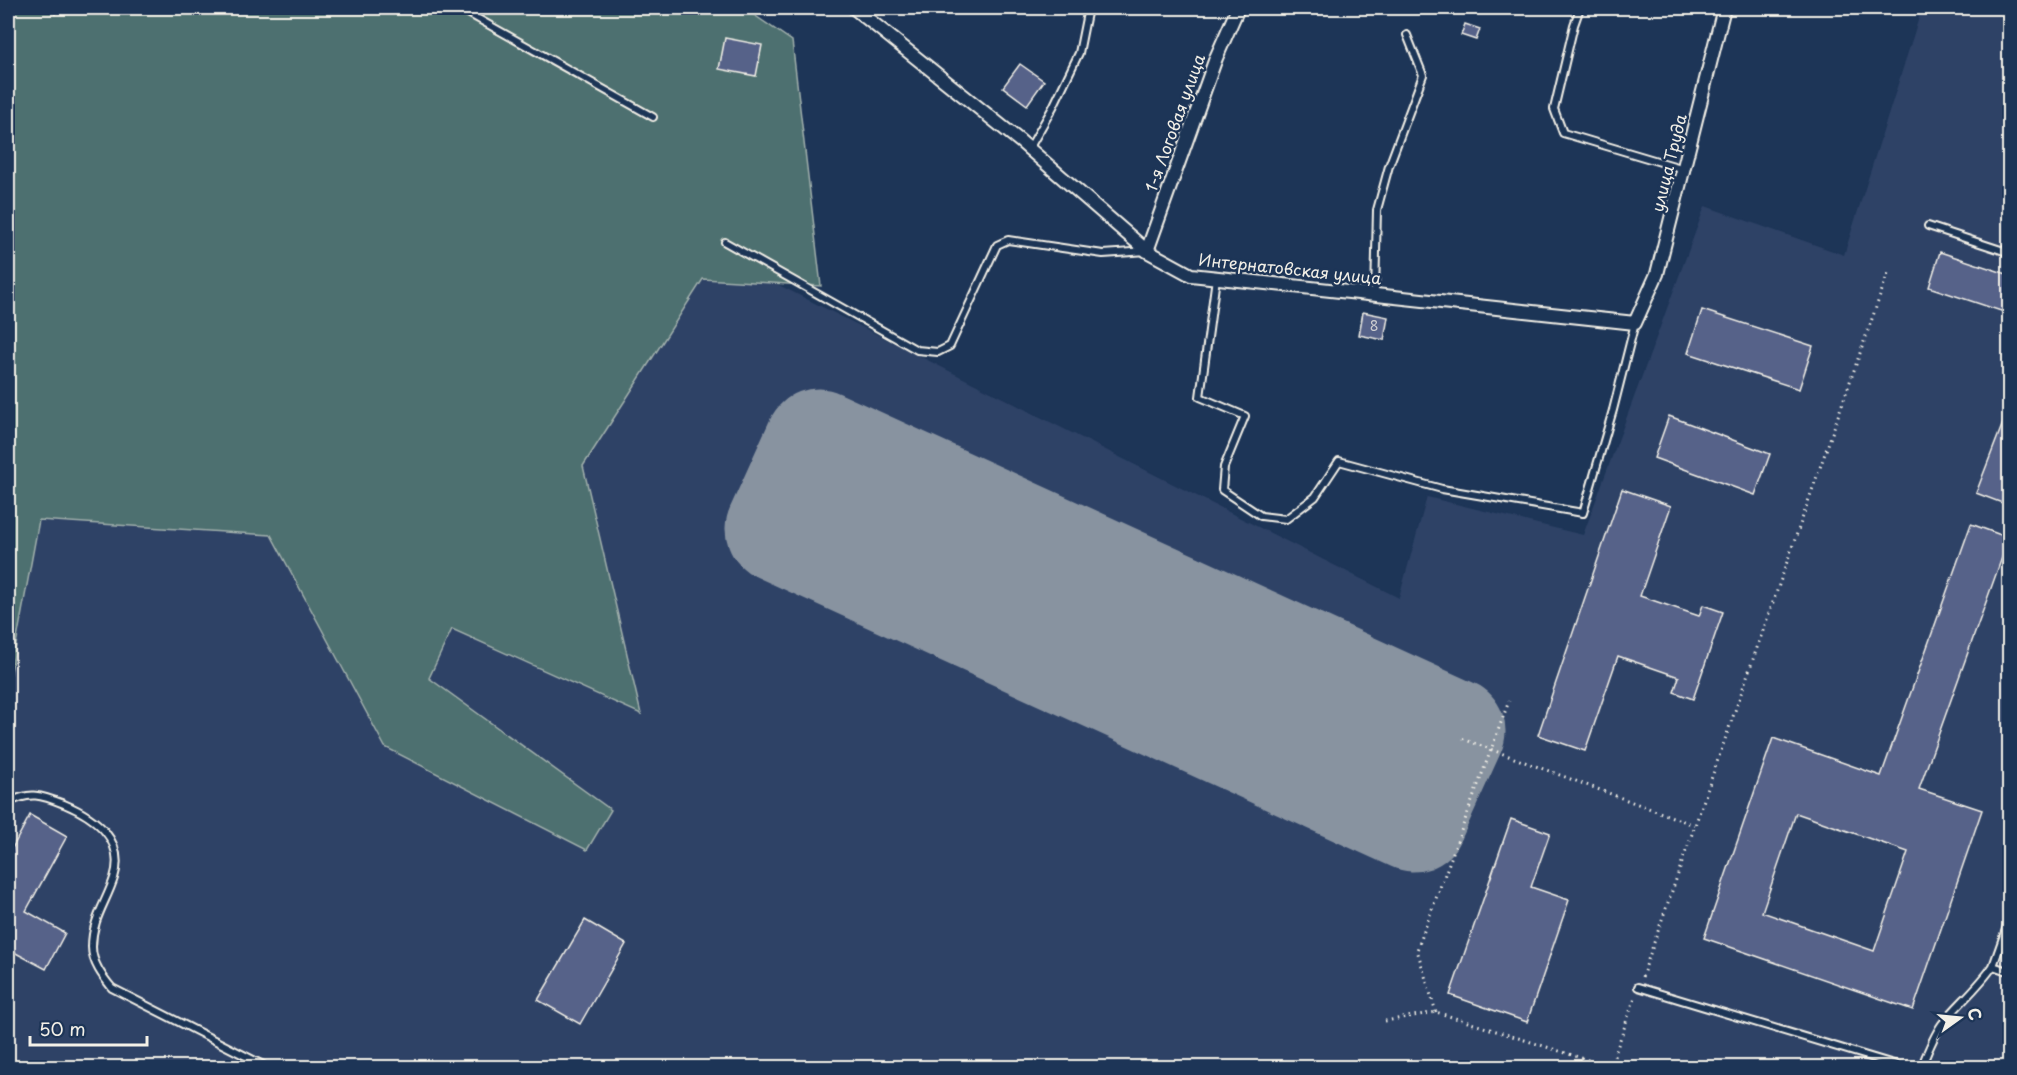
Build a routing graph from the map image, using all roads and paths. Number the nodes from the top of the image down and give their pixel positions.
1 (66, 8) edge
2 (468, 8) edge
3 (855, 8) edge
4 (1088, 8) edge
5 (1238, 8) edge
6 (1580, 8) edge
7 (1724, 8) edge
8 (54, 14) dead end
9 (1407, 35) dead end
10 (653, 117) dead end
11 (1029, 149) junction
12 (1684, 169) junction
13 (1928, 226) dead end
14 (725, 242) dead end
15 (1147, 251) junction
16 (2010, 253) edge
17 (1888, 273) dead end
18 (1216, 278) junction
19 (1375, 295) junction
20 (1635, 322) junction
21 (1509, 701) dead end
22 (1463, 739) dead end
23 (1490, 750) junction
24 (8, 803) edge
25 (1695, 826) junction
26 (2010, 918) edge
27 (1993, 966) junction
28 (2010, 972) edge
29 (1638, 987) junction
30 (1436, 1012) junction
31 (1385, 1021) dead end
32 (1610, 1067) edge
33 (269, 1068) edge
34 (1907, 1068) edge
35 (1921, 1068) edge

1 - 8 path
2 - 10 lane
3 - 11 street, Интернатовская улица
4 - 11 lane
5 - 15 street, 1-я Логовая улица
6 - 12 lane
7 - 12 street, улица Труда
9 - 19 lane
11 - 15 street, Интернатовская улица
12 - 20 street, улица Труда
13 - 16 lane
14 - 15 lane
15 - 18 street, Интернатовская улица
17 - 25 path
18 - 19 street, Интернатовская улица
18 - 20 lane
19 - 20 street, Интернатовская улица
21 - 23 path
22 - 23 path
23 - 25 path
23 - 30 path
24 - 33 lane
25 - 29 path
26 - 27 lane
27 - 28 lane
27 - 35 lane
29 - 32 path
29 - 34 lane
30 - 31 path
30 - 32 path

